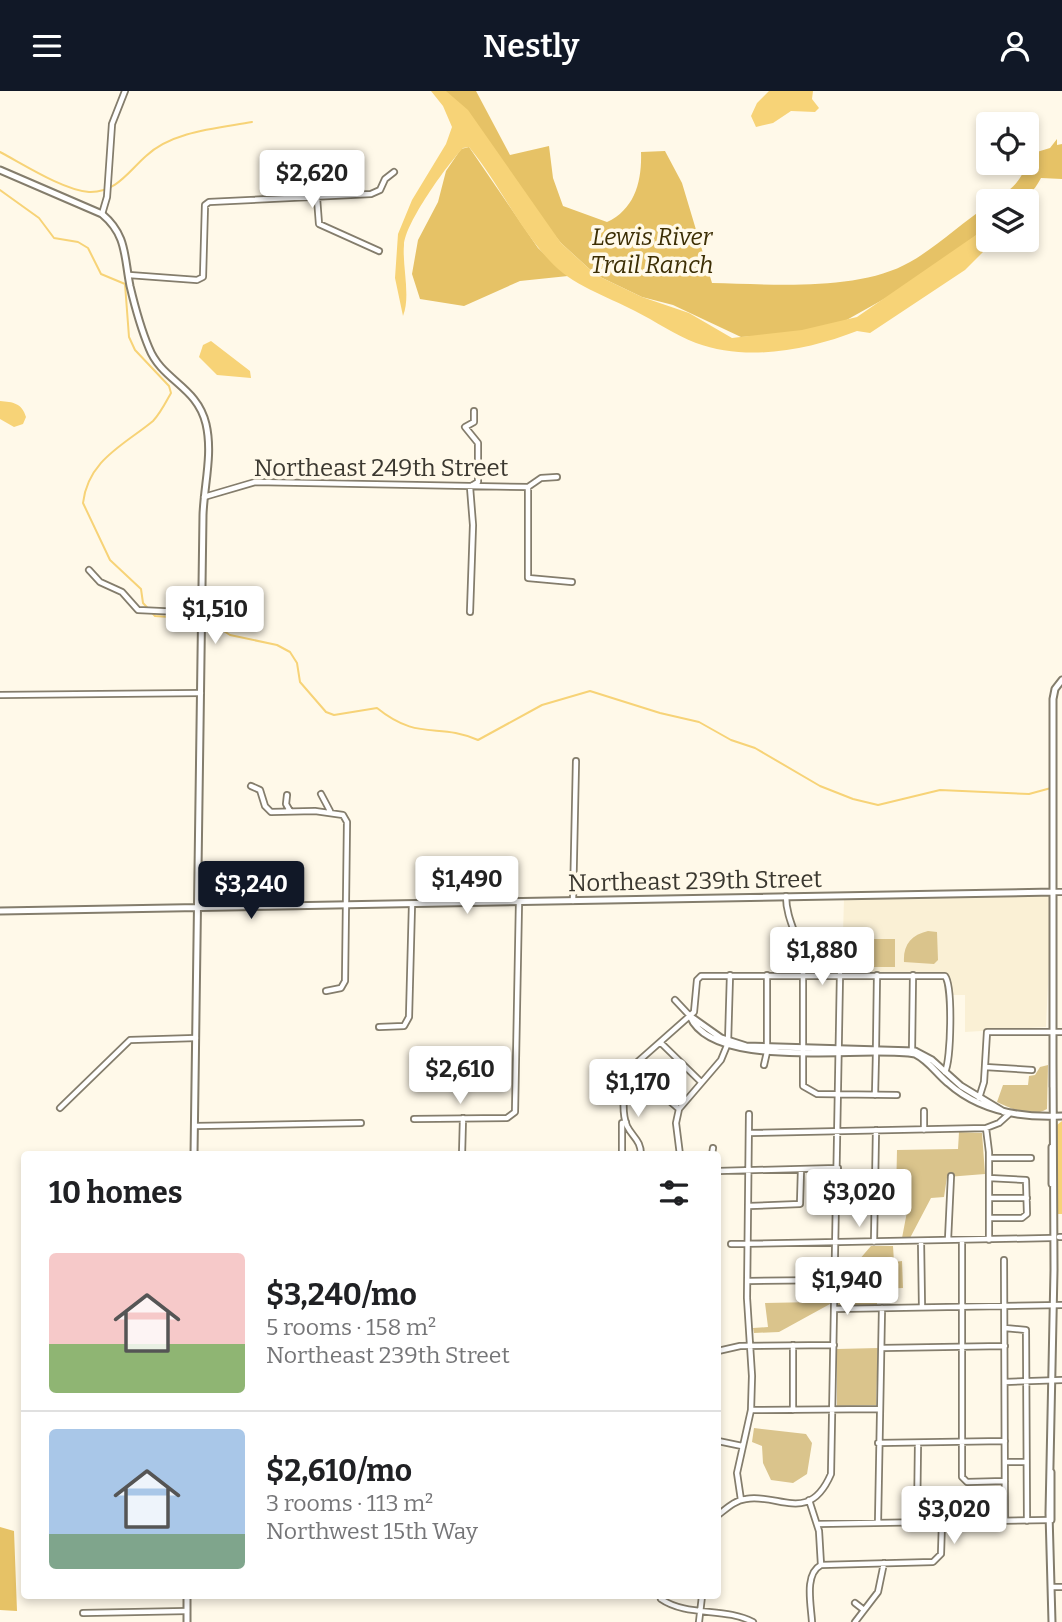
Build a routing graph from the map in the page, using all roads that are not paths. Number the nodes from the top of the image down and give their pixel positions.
1 (125, 91) edge
2 (0, 170) edge
3 (394, 172) dead end
4 (317, 198) junction
5 (102, 214) junction
6 (379, 251) dead end
7 (129, 275) junction
8 (474, 411) dead end
9 (557, 477) dead end
10 (470, 487) junction
11 (528, 487) junction
12 (204, 497) junction
13 (89, 570) dead end
14 (572, 582) dead end
15 (470, 612) dead end
16 (202, 613) junction
17 (1062, 680) edge
18 (201, 693) junction
19 (0, 695) edge
20 (576, 761) dead end
21 (251, 786) dead end
22 (321, 794) dead end
23 (287, 795) dead end
24 (290, 811) junction
25 (331, 812) junction
26 (1054, 892) junction
27 (1062, 892) edge
28 (786, 897) junction
29 (573, 901) junction
30 (520, 902) junction
31 (412, 904) junction
32 (345, 906) junction
33 (198, 908) junction
34 (0, 911) edge
35 (822, 942) dead end
36 (800, 945) junction
37 (804, 974) junction
38 (840, 974) junction
39 (730, 975) junction
40 (767, 975) junction
41 (877, 975) junction
42 (914, 975) junction
43 (326, 991) dead end
44 (676, 1000) dead end
45 (690, 1016) junction
46 (379, 1027) dead end
47 (1053, 1031) junction
48 (1062, 1032) edge
49 (196, 1038) junction
50 (660, 1042) junction
51 (728, 1043) junction
52 (767, 1049) junction
53 (802, 1049) junction
54 (839, 1050) junction
55 (876, 1050) junction
56 (912, 1052) junction
57 (764, 1065) dead end
58 (985, 1067) junction
59 (1032, 1070) dead end
60 (629, 1071) junction
61 (943, 1075) junction
62 (701, 1081) junction
63 (839, 1094) junction
64 (875, 1095) junction
65 (897, 1095) dead end
66 (979, 1099) junction
67 (61, 1108) dead end
68 (679, 1109) junction
69 (924, 1111) dead end
70 (1007, 1113) junction
71 (750, 1115) dead end
72 (1052, 1117) junction
73 (1062, 1117) edge
74 (463, 1118) junction
75 (414, 1119) dead end
76 (626, 1122) junction
77 (361, 1123) dead end
78 (195, 1126) junction
79 (986, 1128) junction
80 (924, 1130) junction
81 (838, 1131) junction
82 (876, 1131) junction
83 (749, 1133) junction
84 (713, 1148) dead end
85 (194, 1151) edge
86 (462, 1151) edge
87 (622, 1151) edge
88 (640, 1151) edge
89 (680, 1151) edge
90 (713, 1151) edge
91 (989, 1158) junction
92 (1031, 1158) dead end
93 (801, 1168) junction
94 (838, 1168) junction
95 (749, 1169) junction
96 (721, 1171) edge
97 (951, 1177) dead end
98 (989, 1178) junction
99 (989, 1198) junction
100 (1027, 1198) junction
101 (749, 1206) junction
102 (989, 1218) junction
103 (1051, 1238) junction
104 (948, 1240) junction
105 (962, 1240) junction
106 (989, 1240) junction
107 (874, 1241) junction
108 (921, 1241) junction
109 (837, 1242) junction
110 (748, 1243) junction
111 (731, 1244) dead end
112 (1004, 1260) dead end
113 (836, 1280) junction
114 (748, 1281) junction
115 (1062, 1305) edge
116 (1005, 1306) junction
117 (1051, 1306) junction
118 (922, 1307) junction
119 (962, 1307) junction
120 (882, 1308) junction
121 (834, 1309) junction
122 (1005, 1328) junction
123 (752, 1345) junction
124 (793, 1345) junction
125 (834, 1345) junction
126 (1005, 1346) junction
127 (962, 1347) junction
128 (882, 1348) junction
129 (721, 1350) edge
130 (1051, 1380) junction
131 (1062, 1380) edge
132 (1005, 1382) junction
133 (1027, 1382) junction
134 (880, 1409) junction
135 (751, 1410) junction
136 (793, 1410) junction
137 (834, 1410) junction
138 (1005, 1441) junction
139 (721, 1442) edge
140 (962, 1442) junction
141 (878, 1443) junction
142 (918, 1443) junction
143 (742, 1446) junction
144 (1005, 1462) junction
145 (1026, 1462) junction
146 (1005, 1481) junction
147 (741, 1500) junction
148 (809, 1500) junction
149 (721, 1513) edge
150 (1051, 1520) junction
151 (1005, 1521) junction
152 (1027, 1521) junction
153 (942, 1522) junction
154 (878, 1523) junction
155 (917, 1523) junction
156 (817, 1524) junction
157 (884, 1563) junction
158 (821, 1565) junction
159 (1052, 1587) junction
160 (1062, 1587) edge
161 (187, 1599) edge
162 (661, 1599) dead end
163 (702, 1599) edge
164 (855, 1603) dead end
165 (701, 1609) junction
166 (864, 1610) junction
167 (187, 1611) junction
168 (83, 1613) dead end
169 (743, 1620) edge
170 (187, 1622) edge
171 (699, 1622) edge
172 (753, 1622) edge
173 (812, 1622) edge
174 (855, 1622) edge
175 (1052, 1622) edge

1 - 5 street
2 - 5 street
3 - 4 street
4 - 6 street
4 - 7 street
5 - 7 street
7 - 12 street
8 - 10 street
9 - 11 street, Northeast 249th Street
10 - 11 street, Northeast 249th Street
10 - 12 street, Northeast 249th Street
10 - 15 street
11 - 14 street
12 - 16 street
13 - 16 street
16 - 18 street
17 - 26 street
18 - 19 street
18 - 33 street
20 - 29 street
21 - 24 street
22 - 25 street
23 - 24 street
24 - 25 street
25 - 32 street
26 - 27 street
26 - 28 street, Northeast 239th Street
26 - 47 street
28 - 29 street, Northeast 239th Street
28 - 36 street
29 - 30 street, Northeast 239th Street
30 - 31 street, Northeast 239th Street
30 - 74 street
31 - 32 street, Northeast 239th Street
31 - 46 street
32 - 33 street, Northeast 239th Street
32 - 43 street
33 - 34 street, Northeast 239th Street
33 - 49 street
35 - 36 street
36 - 37 street
37 - 38 street
37 - 40 street
37 - 53 street
38 - 41 street
38 - 54 street
39 - 40 street
39 - 45 street
39 - 51 street
40 - 52 street
41 - 42 street
41 - 55 street
42 - 56 street
42 - 61 street
44 - 45 street
45 - 50 street
45 - 51 street
47 - 48 street
47 - 58 street
47 - 72 street
49 - 67 street
49 - 78 street
50 - 60 street
50 - 62 street
51 - 52 street
51 - 62 street
52 - 53 street
52 - 57 street
53 - 54 street
53 - 63 street
54 - 55 street
54 - 63 street
55 - 56 street
55 - 64 street
56 - 61 street
58 - 59 street
58 - 66 street
60 - 68 street
60 - 76 street
61 - 66 street
62 - 68 street
63 - 64 street
63 - 81 street
64 - 65 street
66 - 70 street
68 - 89 street
69 - 80 street
70 - 72 street
70 - 79 street
71 - 83 street
72 - 73 street
72 - 103 street
74 - 75 street
74 - 86 street
76 - 87 street
76 - 88 street
77 - 78 street
78 - 85 street
79 - 80 street
79 - 91 street
80 - 82 street
81 - 82 street
81 - 83 street
81 - 94 street
82 - 107 street
83 - 95 street
84 - 90 street
91 - 92 street
91 - 98 street
93 - 94 street
93 - 95 street
93 - 101 street
94 - 109 street
95 - 96 street
95 - 101 street
97 - 104 street
98 - 99 street
98 - 100 street
99 - 100 street
99 - 102 street
100 - 102 street
101 - 110 street
102 - 106 street
103 - 106 street
103 - 117 street
104 - 105 street
104 - 108 street
105 - 106 street
105 - 119 street
107 - 108 street
107 - 109 street
108 - 118 street
109 - 110 street
109 - 113 street
110 - 111 street
110 - 114 street
112 - 116 street
113 - 114 street
113 - 121 street
114 - 123 street
115 - 117 street
116 - 117 street
116 - 119 street
116 - 122 street
117 - 130 street
118 - 119 street
118 - 120 street
119 - 127 street
120 - 121 street
120 - 128 street
121 - 125 street
122 - 126 street
122 - 133 street
123 - 124 street
123 - 129 street
123 - 135 street
124 - 125 street
124 - 136 street
125 - 137 street
126 - 127 street
126 - 132 street
127 - 128 street
127 - 140 street
128 - 134 street
130 - 131 street
130 - 133 street
130 - 150 street
132 - 133 street
132 - 138 street
133 - 145 street
134 - 137 street
134 - 141 street
135 - 136 street
135 - 143 street
136 - 137 street
137 - 148 street
138 - 140 street
138 - 144 street
139 - 143 street
140 - 142 street
140 - 146 street
141 - 142 street
141 - 154 street
142 - 155 street
143 - 147 street
144 - 145 street
144 - 146 street
145 - 152 street
146 - 151 street
147 - 148 street
147 - 149 street
148 - 156 street
150 - 152 street
150 - 159 street
151 - 152 street
151 - 153 street
153 - 155 street
153 - 157 street
154 - 155 street
154 - 156 street
156 - 158 street
157 - 158 street
157 - 166 street
158 - 173 street
159 - 160 street
159 - 175 street
161 - 167 street
162 - 165 street
163 - 165 street
164 - 166 street
165 - 169 street
165 - 171 street
166 - 174 street
167 - 168 street
167 - 170 street
169 - 172 street

